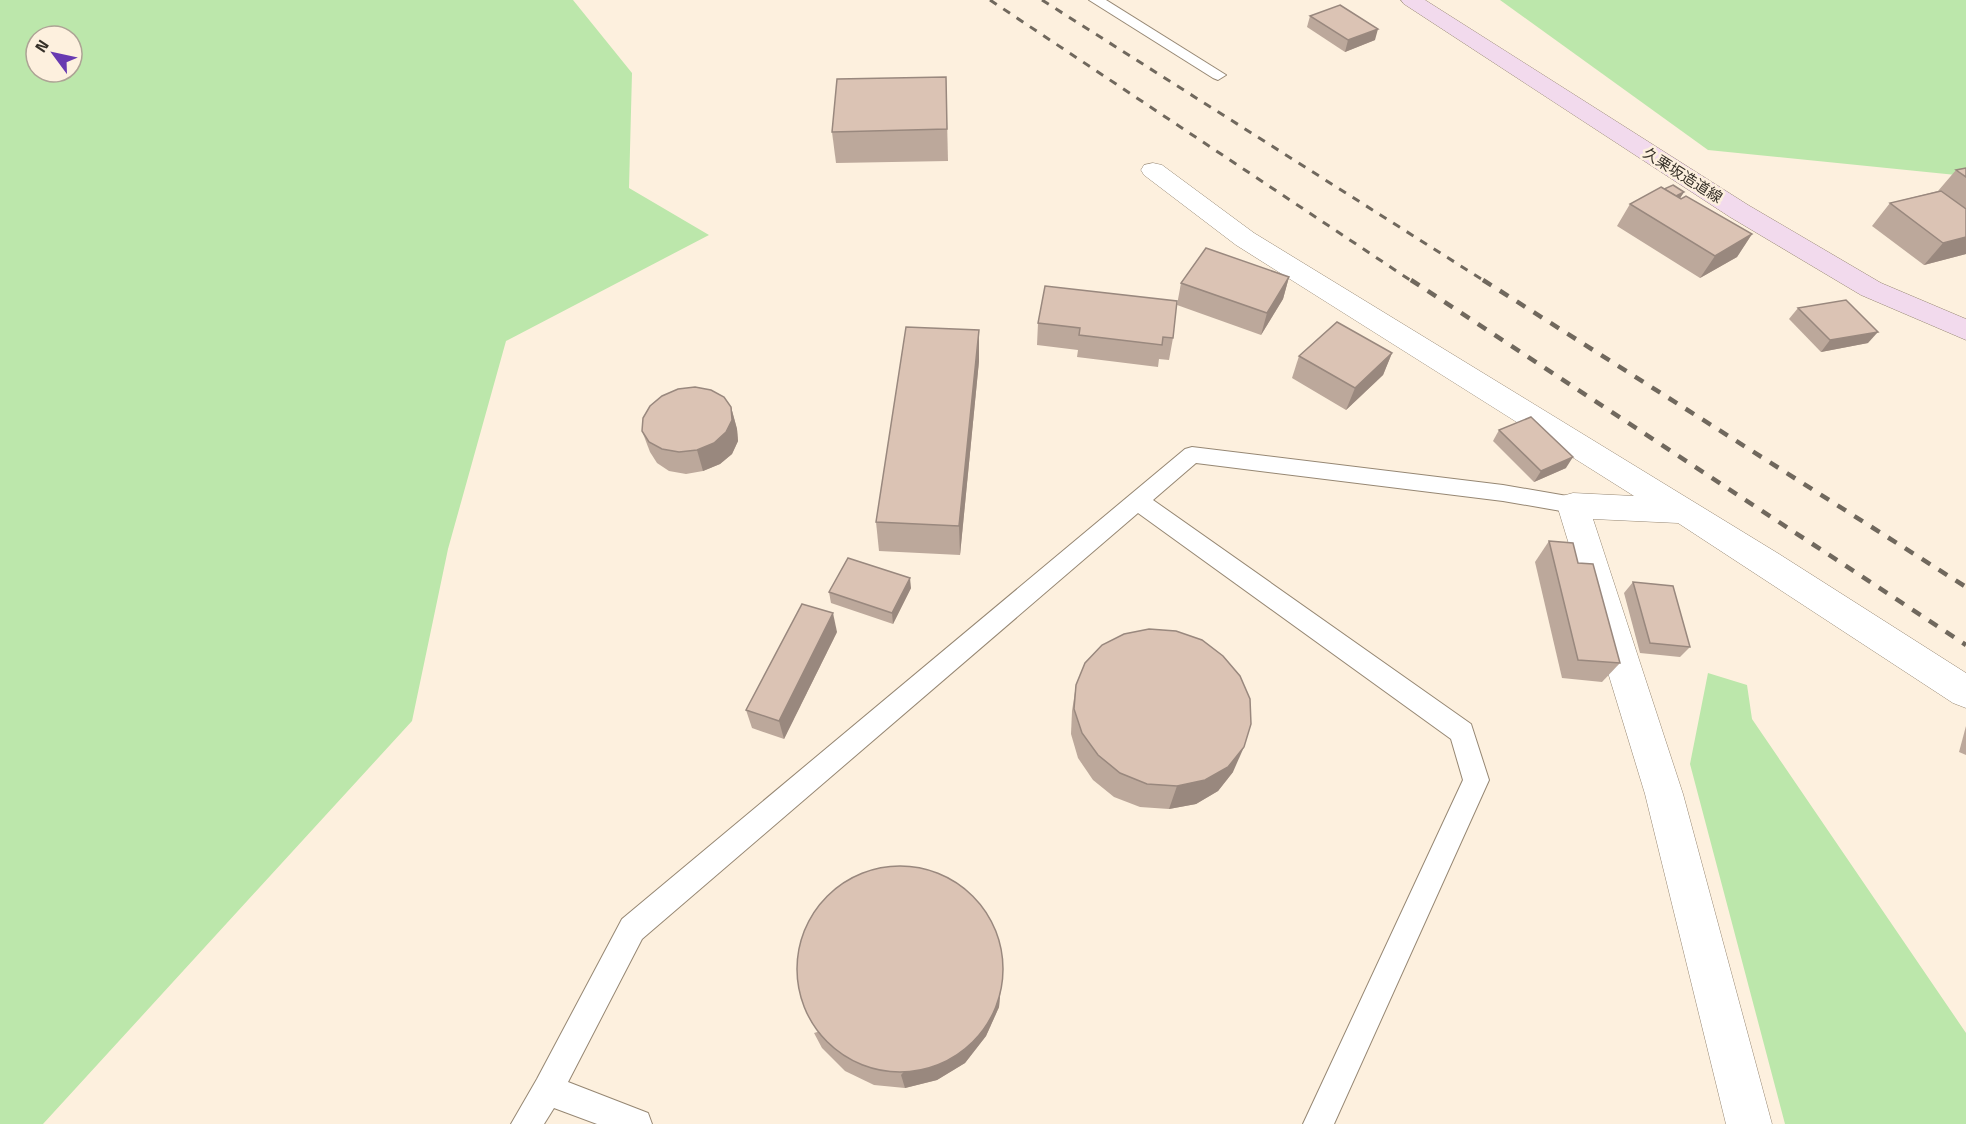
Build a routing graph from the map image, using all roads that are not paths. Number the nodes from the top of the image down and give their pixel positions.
1 (1096, 0) edge
2 (1411, 0) edge
3 (1218, 75) dead end
4 (1153, 170) dead end
5 (1966, 330) edge
6 (1138, 501) junction
7 (1573, 505) junction
8 (1683, 512) junction
9 (1966, 692) edge
10 (548, 1090) junction
11 (526, 1124) edge
12 (637, 1124) edge
13 (1318, 1124) edge
14 (1749, 1124) edge

1 - 3 lane
2 - 5 main road, 久栗坂造道線
4 - 8 street
6 - 7 lane
6 - 10 lane
6 - 13 lane
7 - 8 street
7 - 14 street
8 - 9 street
10 - 11 lane
10 - 12 lane

